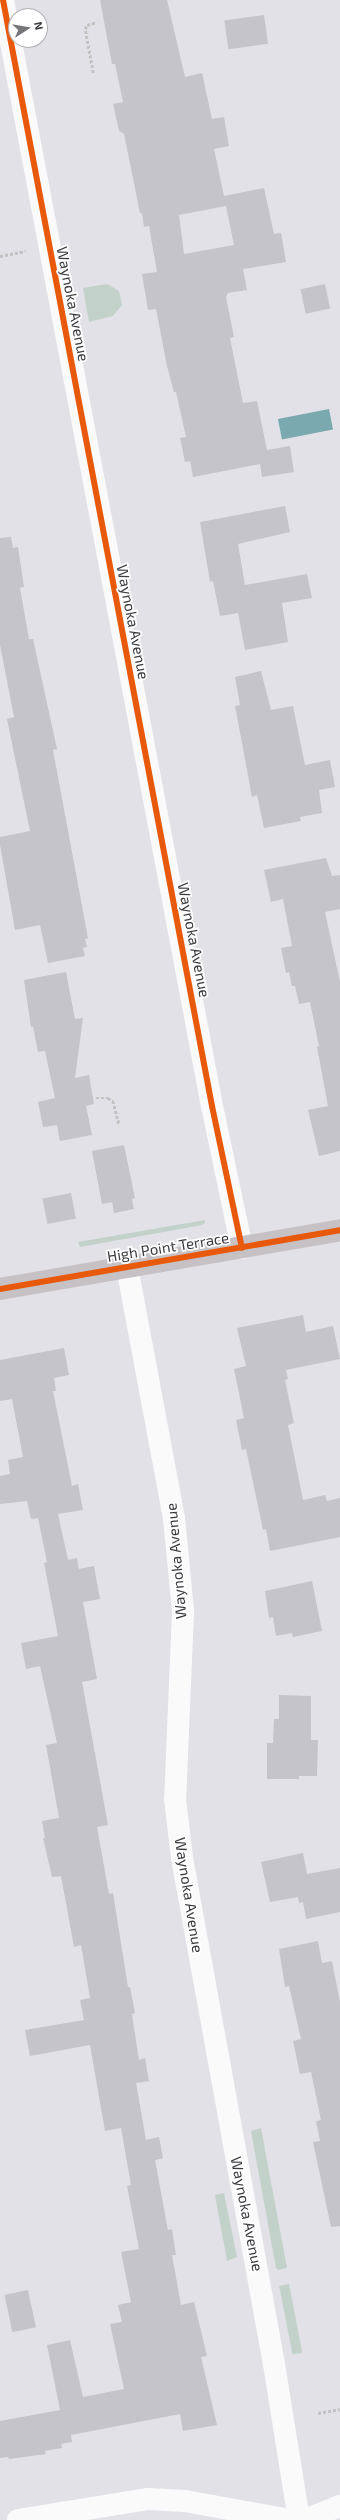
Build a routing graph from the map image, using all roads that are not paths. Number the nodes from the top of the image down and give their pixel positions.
1 (3, 0) edge
2 (340, 1230) edge
3 (242, 1248) junction
4 (127, 1267) junction
5 (0, 1289) edge
6 (340, 2506) edge
7 (18, 2520) edge
8 (290, 2520) edge
9 (300, 2520) edge
10 (305, 2520) edge

1 - 3 street, Waynoka Avenue
2 - 3 street, High Point Terrace
3 - 4 street, High Point Terrace
4 - 5 street, High Point Terrace
4 - 9 street, Waynoka Avenue
6 - 10 street
7 - 8 street

